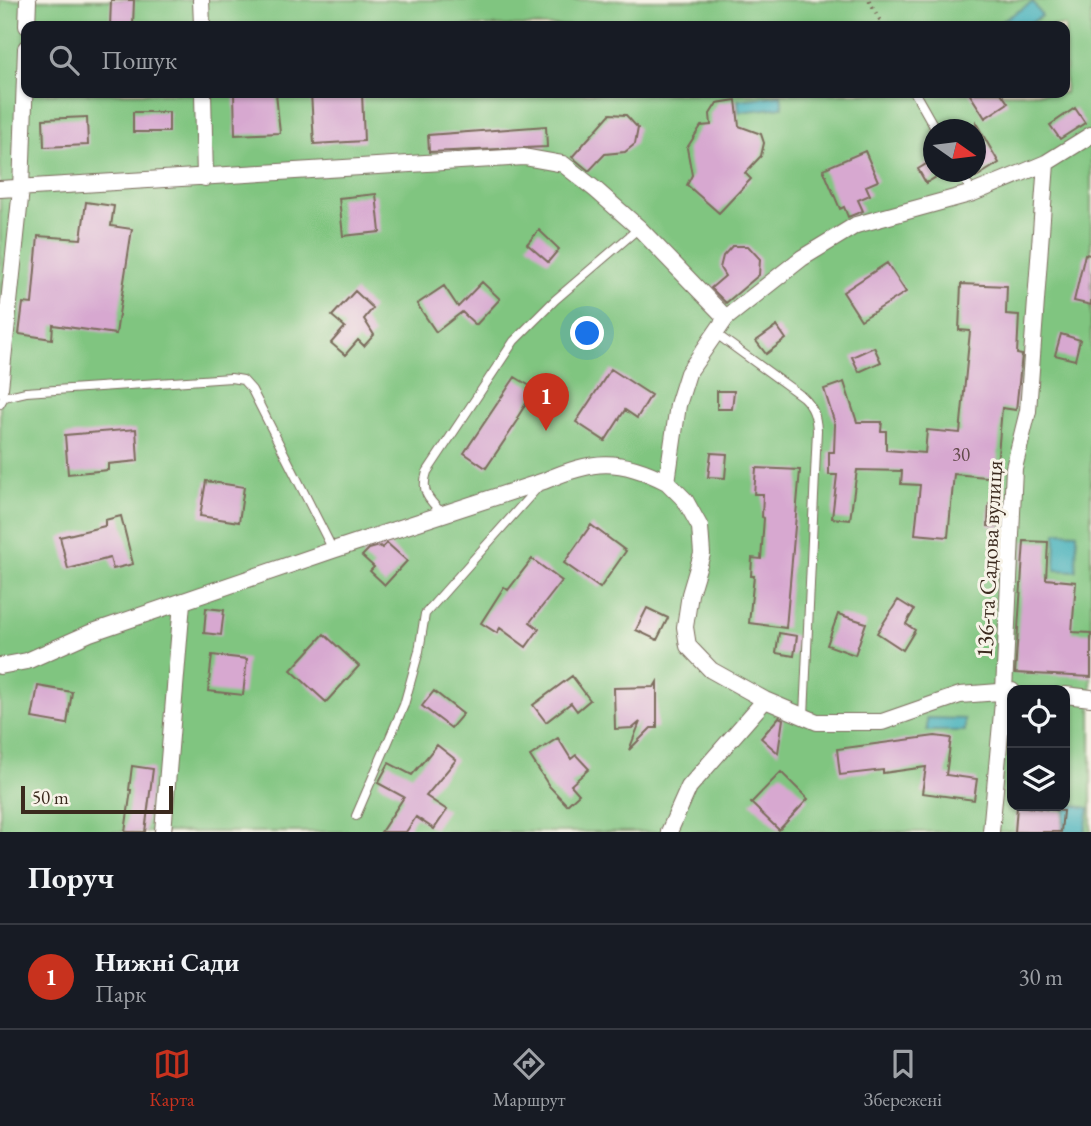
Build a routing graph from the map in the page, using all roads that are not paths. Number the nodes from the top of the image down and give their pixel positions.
1 (28, 0) edge
2 (201, 0) edge
3 (27, 21) edge
4 (202, 21) edge
5 (24, 98) edge
6 (203, 98) edge
7 (918, 98) edge
8 (930, 119) edge
9 (1091, 135) edge
10 (1046, 163) junction
11 (205, 178) junction
12 (966, 182) edge
13 (0, 189) edge
14 (21, 190) junction
15 (973, 193) junction
16 (639, 228) junction
17 (726, 318) junction
18 (715, 333) junction
19 (0, 388) edge
20 (0, 404) edge
21 (544, 481) junction
22 (667, 482) junction
23 (444, 514) junction
24 (333, 550) junction
25 (182, 603) junction
26 (0, 666) edge
27 (1008, 685) edge
28 (1007, 691) edge
29 (1070, 696) edge
30 (1091, 698) edge
31 (1007, 699) edge
32 (765, 700) junction
33 (804, 716) junction
34 (356, 816) dead end
35 (163, 832) edge
36 (669, 832) edge
37 (991, 832) edge

1 - 3 street
2 - 4 street
5 - 14 street
6 - 11 street
7 - 8 lane
9 - 10 street
10 - 15 street
10 - 27 street, 136-та Садова вулиця
11 - 14 street
11 - 16 street
12 - 15 lane
13 - 14 street
14 - 19 street
15 - 17 street
16 - 17 street
16 - 23 lane
17 - 18 street
18 - 22 street
18 - 33 lane
20 - 24 lane
21 - 22 street
21 - 23 street
21 - 34 lane
22 - 32 street
23 - 24 street
24 - 25 street
25 - 26 street
25 - 35 street
28 - 33 street
29 - 30 street
31 - 37 street, 136-та Садова вулиця
32 - 33 street
32 - 36 street

